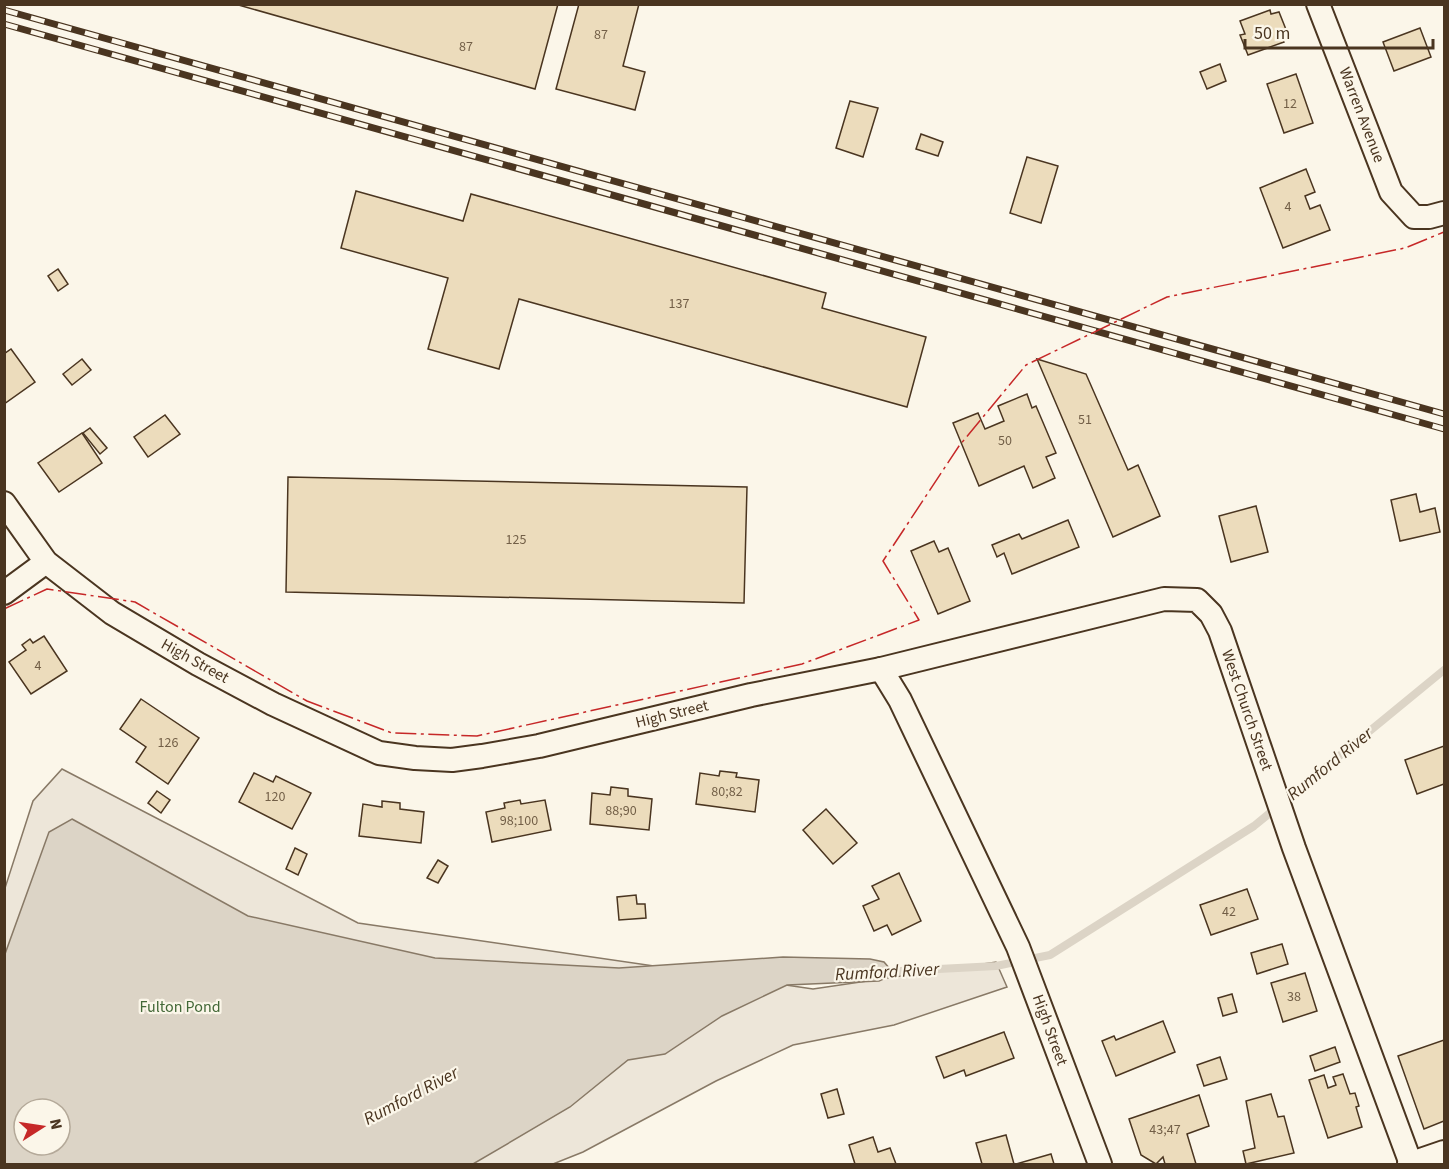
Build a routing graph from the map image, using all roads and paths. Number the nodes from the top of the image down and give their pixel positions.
1 (1318, 4) edge
2 (1444, 213) edge
3 (4, 503) edge
4 (46, 562) junction
5 (4, 593) edge
6 (881, 669) junction
7 (1444, 1152) edge
8 (1100, 1164) edge
9 (1410, 1164) edge

1 - 2 street, Warren Avenue
3 - 4 street, High Street
4 - 5 street
4 - 6 street, High Street
6 - 8 street, High Street
6 - 9 street, West Church Street
7 - 9 street

